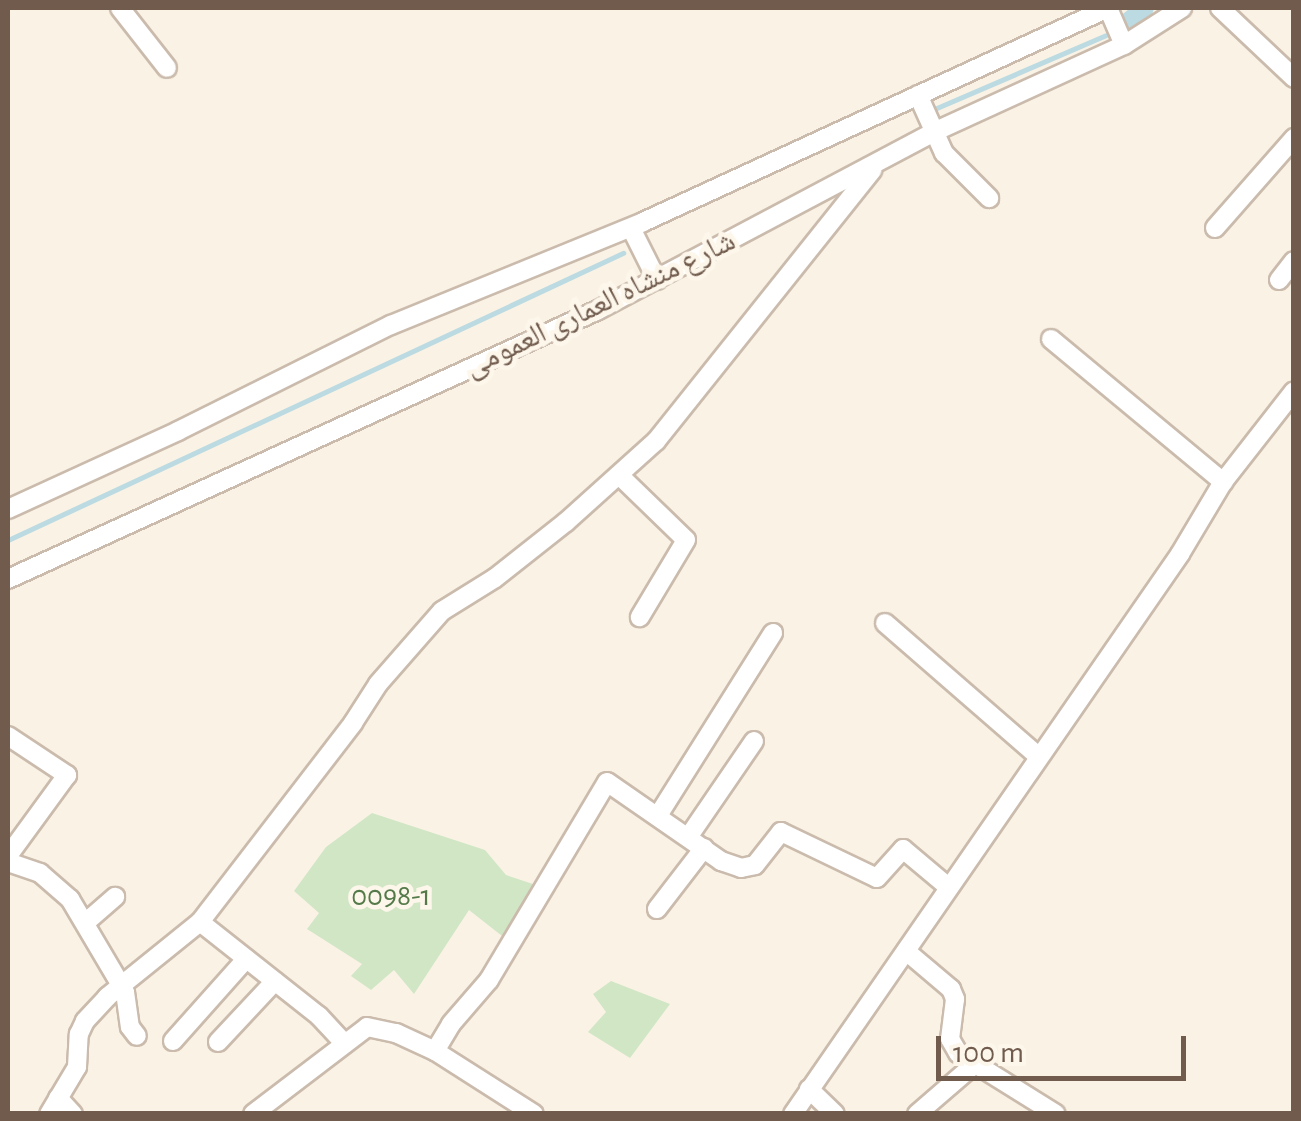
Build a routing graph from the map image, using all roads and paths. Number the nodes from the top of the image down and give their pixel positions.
1 (120, 8) edge
2 (1108, 8) edge
3 (1182, 8) edge
4 (1220, 8) edge
5 (1124, 45) junction
6 (167, 68) dead end
7 (1294, 78) edge
8 (918, 96) junction
9 (936, 131) junction
10 (1294, 138) edge
11 (879, 161) junction
12 (989, 198) dead end
13 (631, 228) junction
14 (1215, 228) dead end
15 (1294, 260) edge
16 (657, 280) junction
17 (1279, 280) dead end
18 (1051, 339) dead end
19 (1294, 392) edge
20 (619, 475) junction
21 (1223, 482) junction
22 (8, 509) edge
23 (8, 579) edge
24 (640, 617) dead end
25 (885, 623) dead end
26 (773, 633) dead end
27 (8, 736) edge
28 (754, 741) dead end
29 (1038, 756) junction
30 (660, 814) junction
31 (696, 842) junction
32 (8, 859) edge
33 (947, 886) junction
34 (114, 897) dead end
35 (658, 909) dead end
36 (200, 922) junction
37 (84, 923) junction
38 (906, 951) junction
39 (246, 958) junction
40 (274, 981) junction
41 (121, 986) junction
42 (137, 1036) dead end
43 (173, 1041) dead end
44 (218, 1042) dead end
45 (344, 1044) junction
46 (435, 1051) junction
47 (976, 1064) junction
48 (809, 1090) junction
49 (54, 1106) edge
50 (72, 1114) edge
51 (253, 1114) edge
52 (534, 1114) edge
53 (793, 1114) edge
54 (835, 1114) edge
55 (918, 1114) edge
56 (1056, 1114) edge

1 - 6 street
2 - 5 street
2 - 8 street, شارع منشاه العمارى العمومى
3 - 5 street, شارع منشاه العمارى العمومى
4 - 7 street
5 - 9 street, شارع منشاه العمارى العمومى
8 - 9 street
8 - 13 street, شارع منشاه العمارى العمومى
9 - 11 street, شارع منشاه العمارى العمومى
9 - 12 street
10 - 14 street
11 - 16 street, شارع منشاه العمارى العمومى
11 - 20 street
13 - 16 street
13 - 22 street, شارع منشاه العمارى العمومى
15 - 17 street
16 - 23 street, شارع منشاه العمارى العمومى
18 - 21 street
19 - 21 street
20 - 24 street
20 - 36 street
21 - 29 street
25 - 29 street
26 - 30 street
27 - 32 street
28 - 31 street
29 - 33 street
30 - 31 street
30 - 46 street
31 - 33 street
31 - 35 street
32 - 37 street
33 - 38 street
34 - 37 street
36 - 39 street
36 - 41 street
37 - 41 street
38 - 47 street
38 - 48 street
39 - 40 street
39 - 43 street
40 - 44 street
40 - 45 street
41 - 42 street
41 - 49 street
45 - 46 street
45 - 51 street
46 - 52 street
47 - 55 street
47 - 56 street
48 - 53 street
48 - 54 street
49 - 50 street

